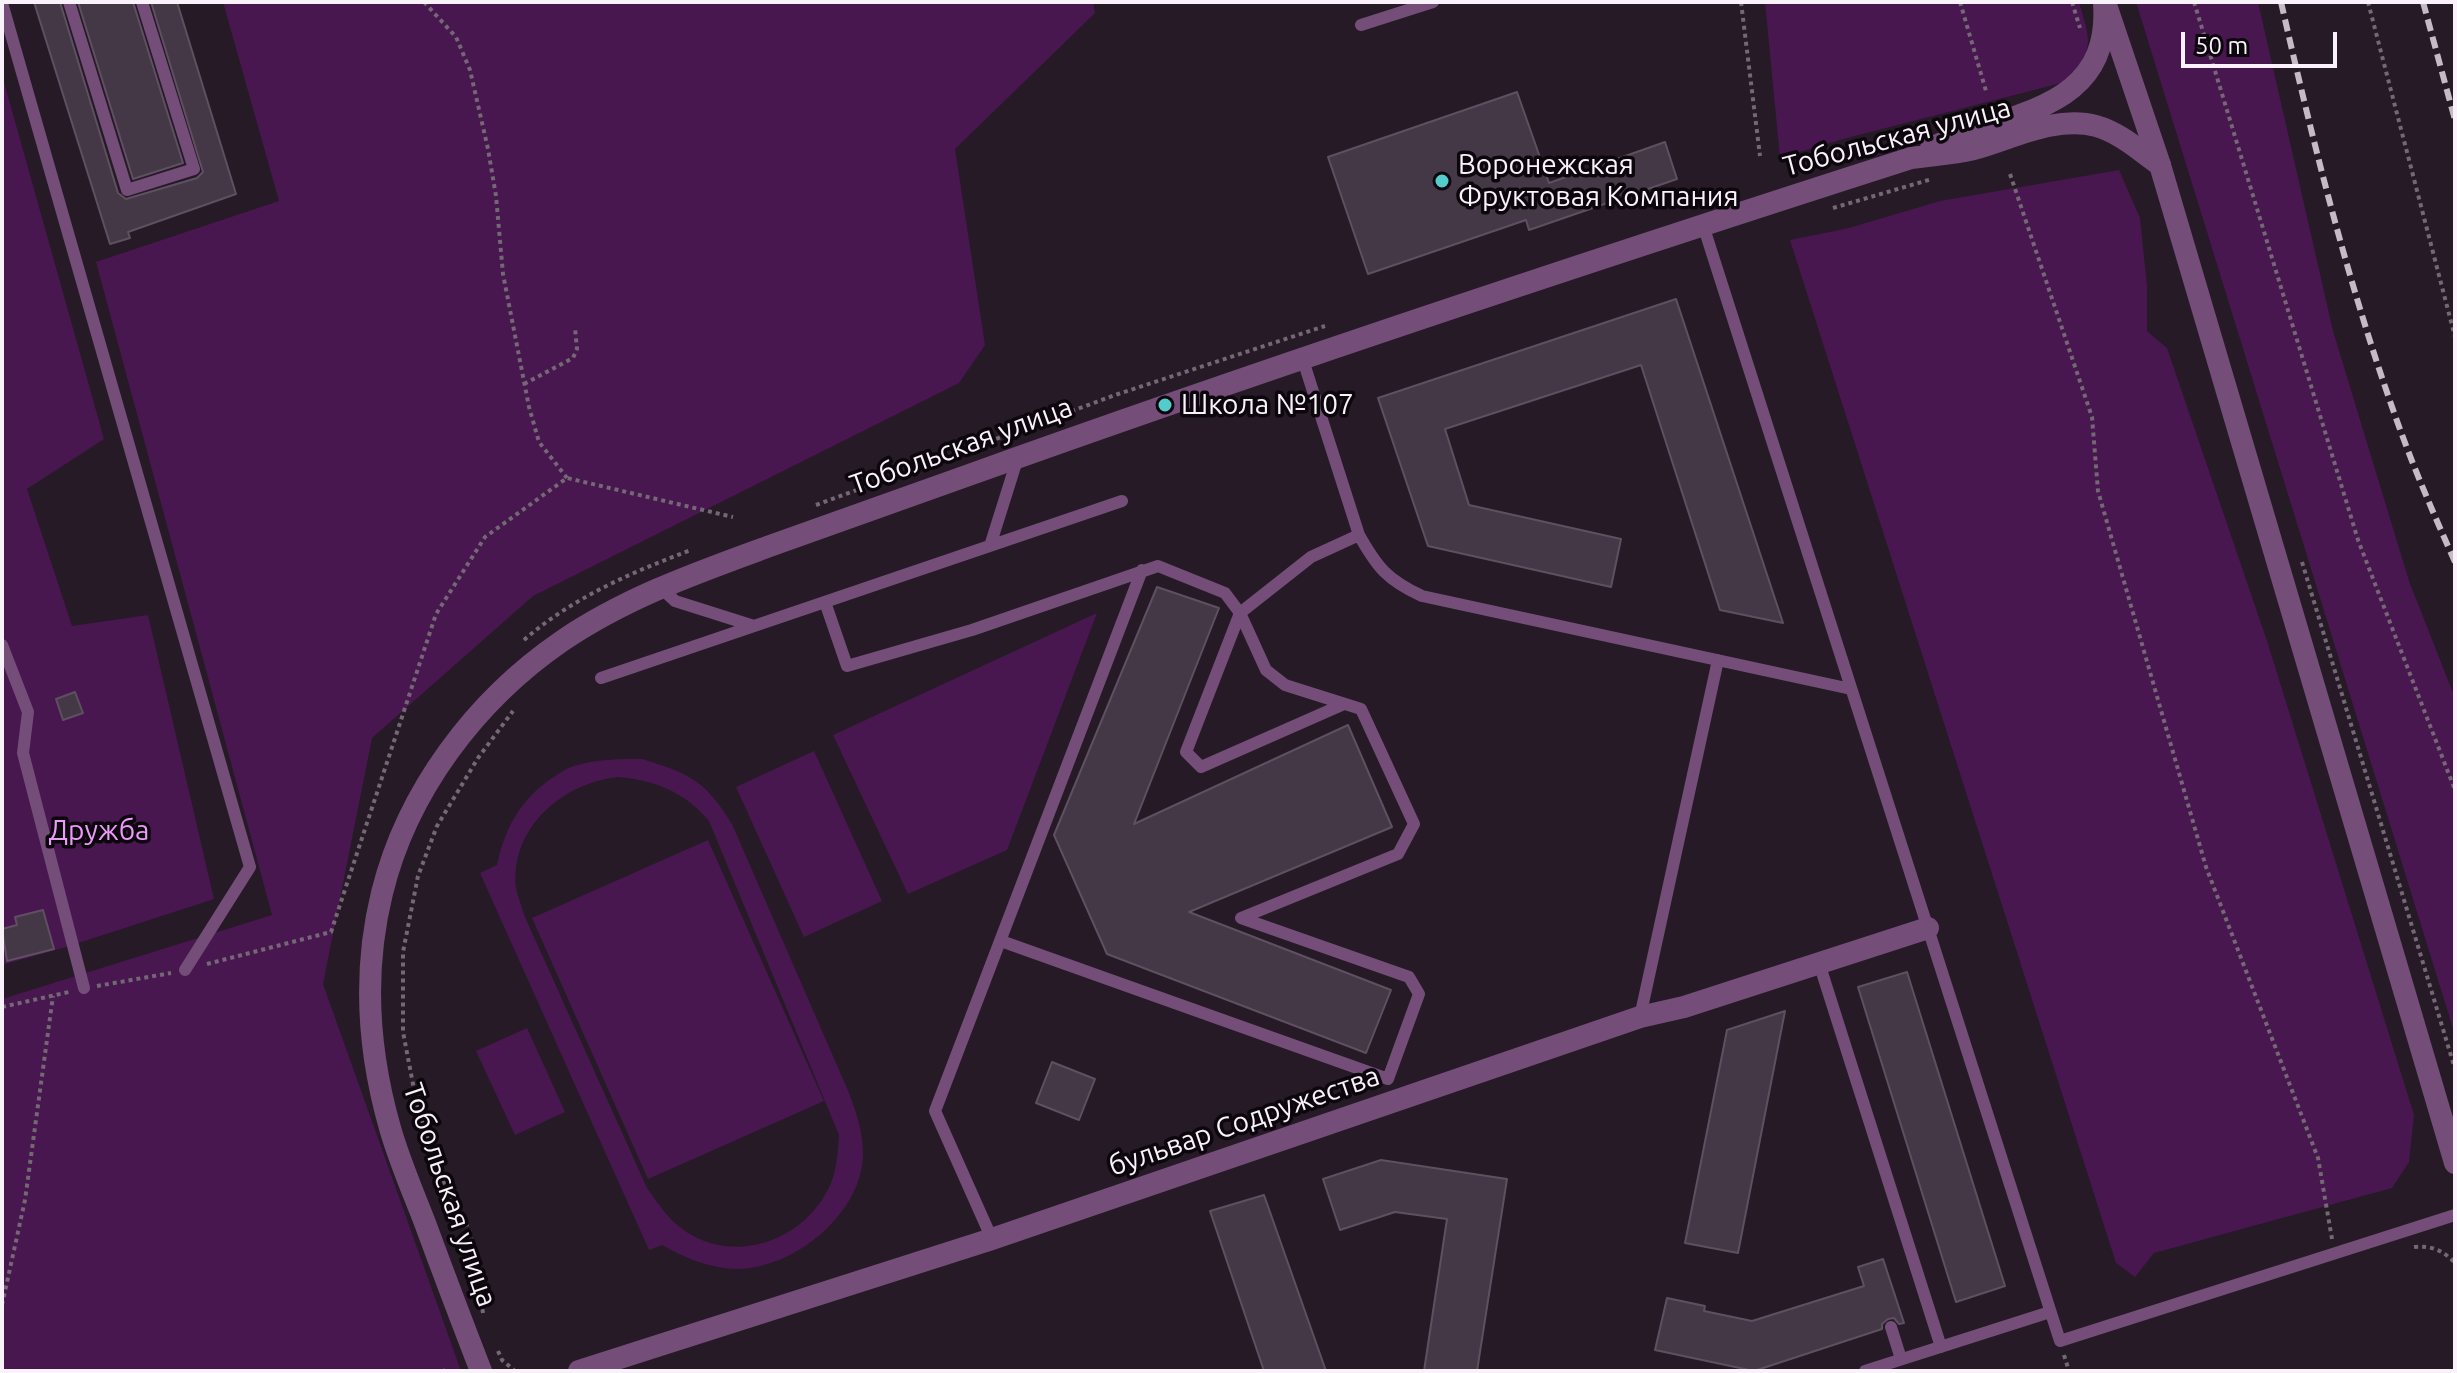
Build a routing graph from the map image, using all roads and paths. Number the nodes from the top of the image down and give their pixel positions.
1 (69, 2) edge
2 (142, 2) edge
3 (424, 2) edge
4 (1433, 2) edge
5 (1741, 2) edge
6 (1960, 2) edge
7 (2104, 2) edge
8 (2194, 2) edge
9 (2368, 2) edge
10 (2, 3) edge
11 (1361, 25) dead end
12 (1986, 91) dead end
13 (1760, 156) dead end
14 (1911, 158) junction
15 (2160, 165) junction
16 (2010, 174) dead end
17 (1939, 176) dead end
18 (1832, 208) dead end
19 (1703, 225) junction
20 (575, 328) dead end
21 (2455, 337) edge
22 (1302, 357) junction
23 (524, 384) junction
24 (1018, 457) junction
25 (567, 478) junction
26 (1122, 501) dead end
27 (733, 517) dead end
28 (1359, 535) junction
29 (990, 546) junction
30 (1142, 570) junction
31 (660, 587) junction
32 (825, 602) junction
33 (1240, 613) junction
34 (754, 626) junction
35 (2, 645) edge
36 (1718, 660) junction
37 (601, 678) dead end
38 (1851, 689) junction
39 (521, 702) dead end
40 (1344, 704) junction
41 (2455, 790) edge
42 (1928, 928) junction
43 (1001, 941) junction
44 (1819, 963) junction
45 (185, 970) junction
46 (84, 988) junction
47 (53, 996) junction
48 (2, 1007) edge
49 (1640, 1017) junction
50 (2455, 1163) edge
51 (2455, 1215) edge
52 (992, 1239) junction
53 (2333, 1245) dead end
54 (2409, 1247) dead end
55 (2455, 1263) edge
56 (2, 1305) edge
57 (2050, 1312) junction
58 (488, 1324) dead end
59 (1891, 1327) dead end
60 (1941, 1347) junction
61 (497, 1348) dead end
62 (1901, 1359) junction
63 (514, 1370) edge
64 (481, 1371) edge
65 (579, 1371) edge
66 (1865, 1371) edge

1 - 2 lane
3 - 23 path
4 - 11 lane
5 - 13 path
6 - 12 path
7 - 14 street
7 - 15 street
8 - 41 path
9 - 21 path
10 - 45 lane
14 - 15 street, Тобольская улица
14 - 19 street, Тобольская улица
15 - 50 street
16 - 53 path
17 - 18 path
19 - 22 street, Тобольская улица
19 - 38 lane
20 - 23 path
22 - 24 street, Тобольская улица
22 - 28 lane
23 - 25 path
24 - 29 lane
24 - 31 street, Тобольская улица
25 - 27 path
25 - 45 path
26 - 29 lane
28 - 33 lane
28 - 36 lane
29 - 32 lane
30 - 32 lane
30 - 33 lane
30 - 43 lane
31 - 34 lane
31 - 64 street, Тобольская улица
32 - 34 lane
33 - 40 lane
33 - 40 lane
34 - 37 lane
35 - 46 lane
36 - 38 lane
36 - 49 lane
38 - 42 lane
39 - 58 path
40 - 43 lane
42 - 44 street, бульвар Содружества
42 - 57 lane
43 - 52 lane
44 - 49 street, бульвар Содружества
44 - 60 lane
45 - 46 path
46 - 47 path
47 - 48 path
47 - 56 path
49 - 52 street, бульвар Содружества
51 - 57 lane
52 - 65 street, бульвар Содружества
54 - 55 path
57 - 60 lane
59 - 62 lane
60 - 62 lane
61 - 63 path
62 - 66 lane

